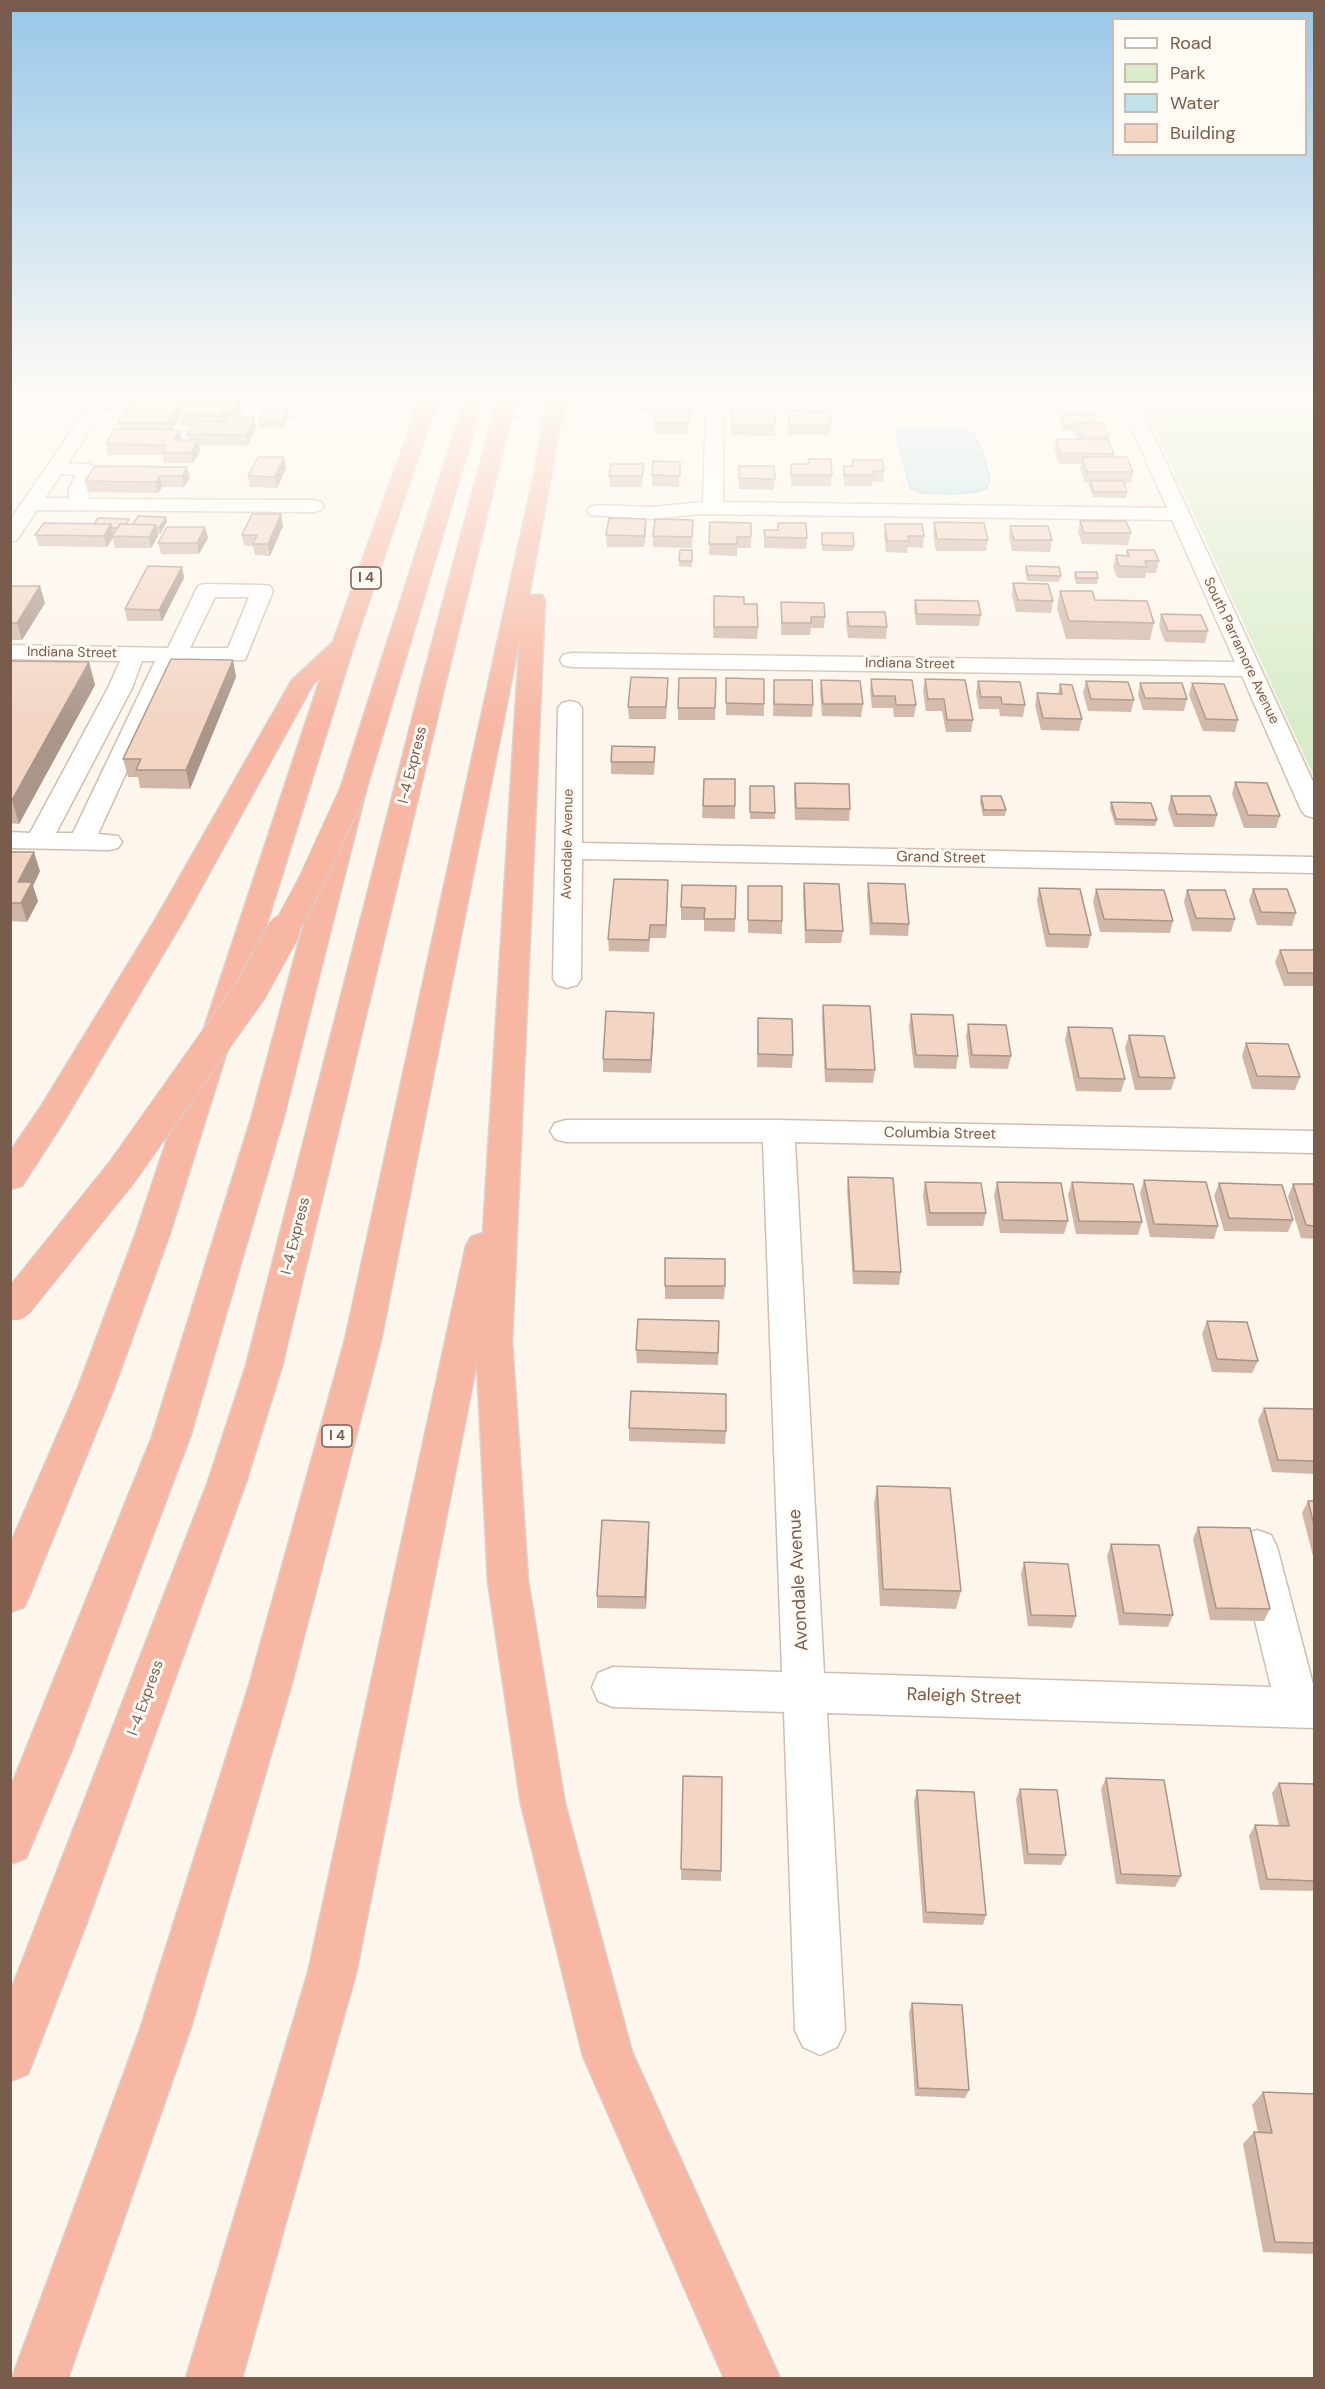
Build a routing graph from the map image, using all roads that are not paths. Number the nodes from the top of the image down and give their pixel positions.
1 (31, 505) edge
2 (253, 505) edge
3 (391, 505) edge
4 (443, 505) edge
5 (479, 505) edge
6 (537, 505) edge
7 (541, 505) edge
8 (713, 505) edge
9 (1175, 505) edge
10 (314, 506) dead end
11 (713, 509) junction
12 (597, 512) dead end
13 (1179, 514) junction
14 (10, 536) edge
15 (343, 645) junction
16 (10, 652) edge
17 (53, 653) junction
18 (134, 654) junction
19 (571, 660) dead end
20 (1249, 669) junction
21 (29, 675) edge
22 (570, 708) dead end
23 (353, 790) junction
24 (1314, 810) edge
25 (10, 840) edge
26 (39, 841) junction
27 (82, 841) junction
28 (109, 842) dead end
29 (567, 851) junction
30 (1314, 865) edge
31 (567, 980) dead end
32 (566, 1131) dead end
33 (778, 1131) junction
34 (505, 1140) junction
35 (1314, 1142) edge
36 (10, 1178) edge
37 (13, 1307) edge
38 (1257, 1547) edge
39 (10, 1594) edge
40 (614, 1687) dead end
41 (804, 1693) junction
42 (1306, 1708) edge
43 (10, 1842) edge
44 (820, 2030) dead end
45 (10, 2056) edge
46 (40, 2379) edge
47 (214, 2379) edge
48 (752, 2379) edge

1 - 14 street
2 - 10 street
3 - 15 highway, I 4
4 - 23 highway
5 - 45 highway, I-4 Express
6 - 46 highway, I 4
7 - 34 highway
8 - 11 street
9 - 13 street, South Parramore Avenue
11 - 12 street
11 - 13 street
13 - 20 street, South Parramore Avenue
15 - 36 highway
15 - 39 highway, I 4
16 - 17 street, Indiana Street
17 - 18 street, Indiana Street
17 - 21 street
18 - 26 street
18 - 27 street, Indiana Street
19 - 20 street, Indiana Street
20 - 24 street, South Parramore Avenue
22 - 29 street, Avondale Avenue
23 - 37 highway, bridge
23 - 43 highway, bridge
25 - 26 street
26 - 27 street
27 - 28 street
29 - 30 street, Grand Street
29 - 31 street, Avondale Avenue
32 - 33 street, Columbia Street
33 - 35 street, Columbia Street
33 - 41 street, Avondale Avenue
34 - 47 highway
34 - 48 highway
38 - 42 street
40 - 41 street, Raleigh Street
41 - 42 street, Raleigh Street
41 - 44 street, Avondale Avenue

